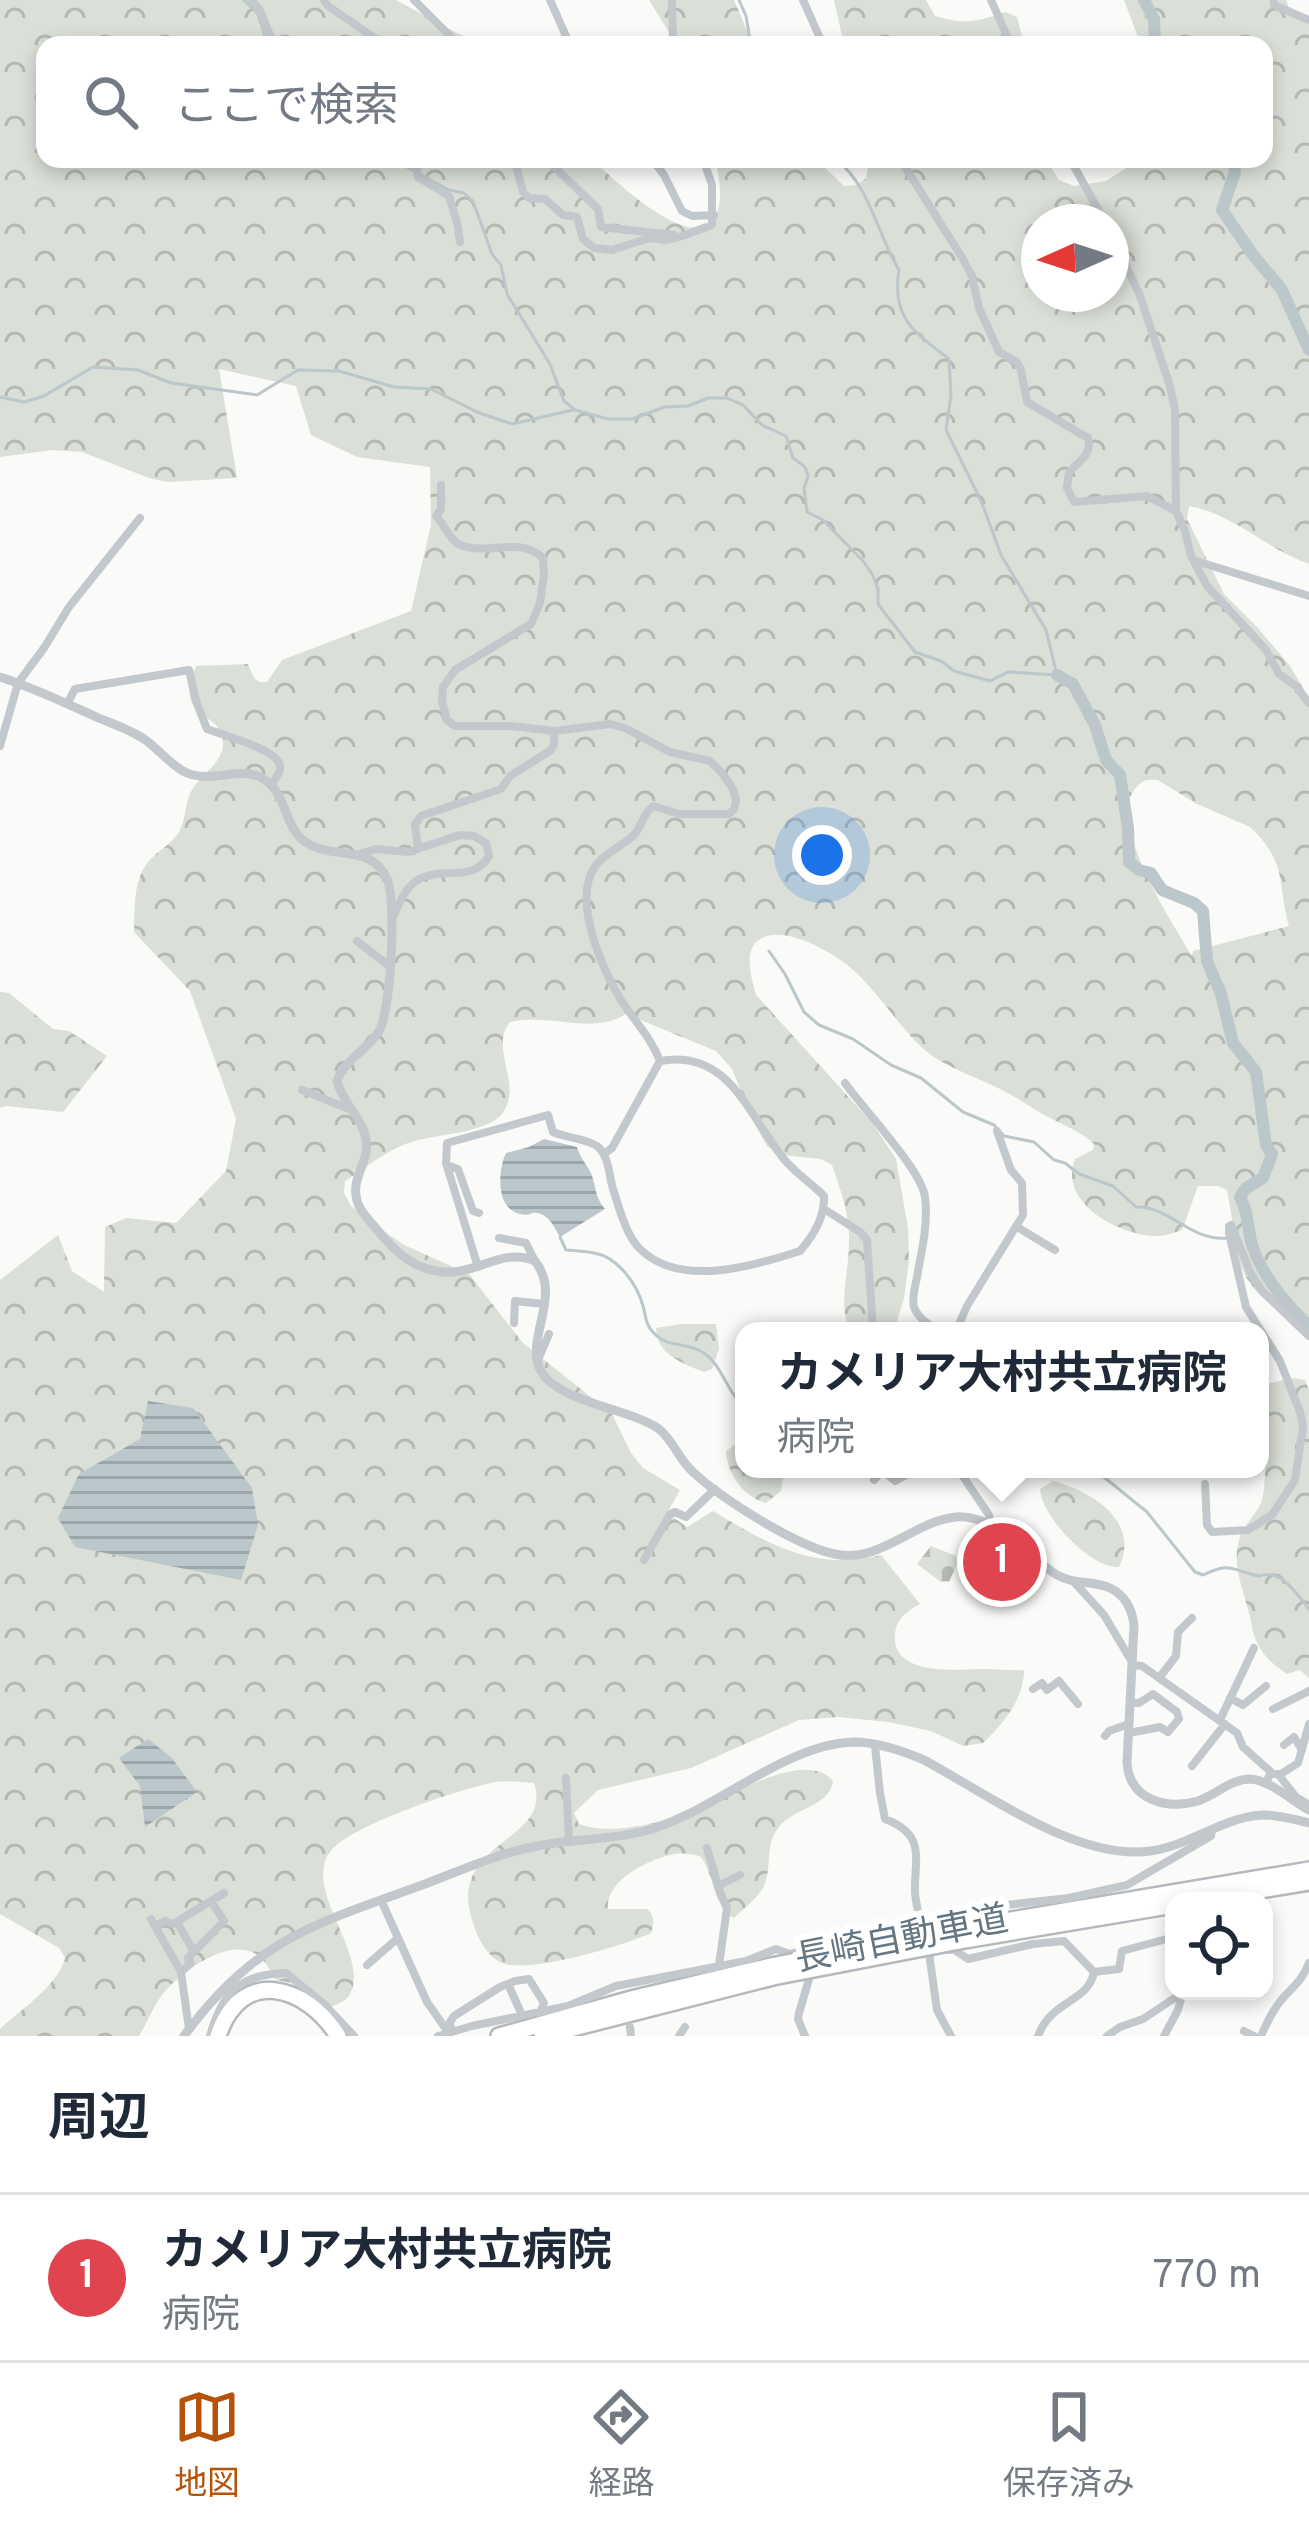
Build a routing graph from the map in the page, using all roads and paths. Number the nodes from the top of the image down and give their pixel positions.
1 (251, 0) edge
2 (324, 0) edge
3 (414, 0) edge
4 (550, 0) edge
5 (672, 0) edge
6 (802, 0) edge
7 (991, 0) edge
8 (1274, 0) edge
9 (1309, 20) edge
10 (270, 36) edge
11 (372, 36) edge
12 (449, 36) edge
13 (566, 36) edge
14 (673, 36) edge
15 (819, 36) edge
16 (1007, 36) edge
17 (417, 168) edge
18 (517, 168) edge
19 (555, 168) edge
20 (659, 168) edge
21 (706, 168) edge
22 (906, 168) edge
23 (1075, 168) edge
24 (1095, 204) edge
25 (714, 215) junction
26 (682, 236) junction
27 (460, 242) dead end
28 (1129, 272) edge
29 (441, 485) dead end
30 (1176, 511) junction
31 (140, 518) dead end
32 (1196, 561) junction
33 (1309, 596) edge
34 (0, 677) edge
35 (18, 683) junction
36 (1309, 703) edge
37 (67, 704) junction
38 (554, 731) junction
39 (0, 746) edge
40 (271, 785) junction
41 (418, 849) junction
42 (359, 854) junction
43 (392, 922) junction
44 (357, 941) dead end
45 (389, 966) junction
46 (660, 1061) junction
47 (845, 1083) dead end
48 (302, 1090) dead end
49 (349, 1109) junction
50 (997, 1131) dead end
51 (604, 1154) junction
52 (447, 1166) junction
53 (824, 1209) junction
54 (479, 1213) dead end
55 (1017, 1227) junction
56 (499, 1238) dead end
57 (1055, 1250) dead end
58 (535, 1261) junction
59 (478, 1267) junction
60 (544, 1304) junction
61 (872, 1322) edge
62 (928, 1322) edge
63 (960, 1322) edge
64 (1255, 1322) edge
65 (514, 1323) dead end
66 (549, 1334) dead end
67 (1309, 1336) edge
68 (1269, 1344) edge
69 (538, 1361) junction
70 (964, 1478) edge
71 (1205, 1484) dead end
72 (715, 1489) junction
73 (991, 1525) junction
74 (644, 1560) dead end
75 (1074, 1582) junction
76 (1192, 1618) dead end
77 (1254, 1648) dead end
78 (1132, 1663) junction
79 (1160, 1678) junction
80 (1266, 1686) dead end
81 (1033, 1689) dead end
82 (1309, 1691) edge
83 (1230, 1699) junction
84 (1130, 1702) junction
85 (1078, 1705) dead end
86 (1273, 1709) dead end
87 (1223, 1722) junction
88 (1309, 1724) edge
89 (1129, 1729) junction
90 (1105, 1736) dead end
91 (1284, 1745) dead end
92 (875, 1746) junction
93 (1303, 1751) junction
94 (1192, 1766) dead end
95 (1272, 1777) junction
96 (566, 1778) dead end
97 (1309, 1807) edge
98 (1309, 1823) edge
99 (1213, 1830) junction
100 (569, 1842) junction
101 (707, 1848) dead end
102 (1309, 1870) edge
103 (740, 1875) dead end
104 (1309, 1882) edge
105 (718, 1886) junction
106 (1248, 1892) edge
107 (224, 1893) dead end
108 (211, 1900) junction
109 (381, 1900) junction
110 (1165, 1905) edge
111 (177, 1922) junction
112 (922, 1928) junction
113 (964, 1934) junction
114 (398, 1938) junction
115 (1165, 1939) edge
116 (818, 1947) junction
117 (194, 1952) junction
118 (930, 1953) junction
119 (1309, 1963) edge
120 (368, 1965) dead end
121 (718, 1965) junction
122 (772, 1971) junction
123 (181, 1972) junction
124 (1094, 1972) junction
125 (508, 1984) junction
126 (728, 1987) junction
127 (1172, 2000) edge
128 (1181, 2000) edge
129 (540, 2012) junction
130 (523, 2016) junction
131 (450, 2031) junction
132 (1244, 2031) dead end
133 (187, 2032) edge
134 (218, 2036) edge
135 (334, 2036) edge
136 (354, 2036) edge
137 (438, 2036) edge
138 (499, 2036) edge
139 (542, 2036) edge
140 (571, 2036) edge
141 (805, 2036) edge
142 (951, 2036) edge
143 (1038, 2036) edge
144 (1107, 2036) edge
145 (1164, 2036) edge
146 (1258, 2036) edge

1 - 10 street
2 - 11 street
3 - 12 street
4 - 13 street
5 - 14 street
6 - 15 street
7 - 16 street
8 - 9 street
17 - 27 street
18 - 26 street
19 - 26 street
20 - 25 street
21 - 25 street
22 - 30 street
23 - 24 street
25 - 26 street
28 - 30 street
29 - 38 street
30 - 32 street
31 - 35 street
32 - 33 street
32 - 36 street
34 - 35 street
35 - 37 street
35 - 39 street
37 - 40 street
37 - 40 street
38 - 41 street
38 - 46 street
40 - 42 street
41 - 42 street
41 - 43 street
42 - 43 street
43 - 45 street
44 - 45 street
45 - 49 street
46 - 51 street
46 - 53 street
47 - 62 street
48 - 49 street
49 - 59 street
50 - 55 street
51 - 52 street
51 - 53 street
52 - 54 street
52 - 59 street
53 - 61 street
55 - 57 street
55 - 63 street
56 - 58 street
58 - 59 street
58 - 60 street
60 - 65 street
60 - 69 street
64 - 67 street
66 - 69 street
68 - 71 street
69 - 72 street
70 - 73 street
72 - 73 street
72 - 74 street
73 - 75 street
75 - 78 street
75 - 78 street
76 - 79 street
77 - 83 street
78 - 79 street
78 - 84 street
79 - 87 street
80 - 83 street
81 - 85 street
82 - 86 street
83 - 87 street
84 - 89 street
84 - 89 street
87 - 94 street
87 - 95 street
88 - 93 street
89 - 90 street
89 - 95 street
91 - 93 street
92 - 99 street
92 - 100 street
92 - 112 street
93 - 95 street
95 - 97 street
96 - 100 street
98 - 99 street
99 - 112 street
100 - 109 street
101 - 105 street
102 - 113 highway, 長崎自動車道
103 - 105 street
104 - 106 highway
105 - 121 street
107 - 108 street
108 - 111 street
108 - 117 street
109 - 114 street
109 - 133 street
110 - 113 highway, 長崎自動車道
111 - 117 street
111 - 123 street
112 - 116 street
112 - 118 street
113 - 122 highway, 長崎自動車道, bridge
114 - 120 street
114 - 131 street
115 - 124 street
116 - 121 street
116 - 141 street
117 - 123 street
118 - 124 street
118 - 142 street
119 - 146 street
121 - 129 street
122 - 126 highway, 長崎自動車道
122 - 138 highway, 長崎自動車道
123 - 133 street
124 - 143 street
125 - 129 street
125 - 130 street
125 - 131 street
126 - 139 highway, 長崎自動車道
126 - 140 highway
127 - 144 street
128 - 145 street
129 - 130 street
130 - 131 street
131 - 137 street
132 - 146 street
134 - 135 highway
134 - 136 street

